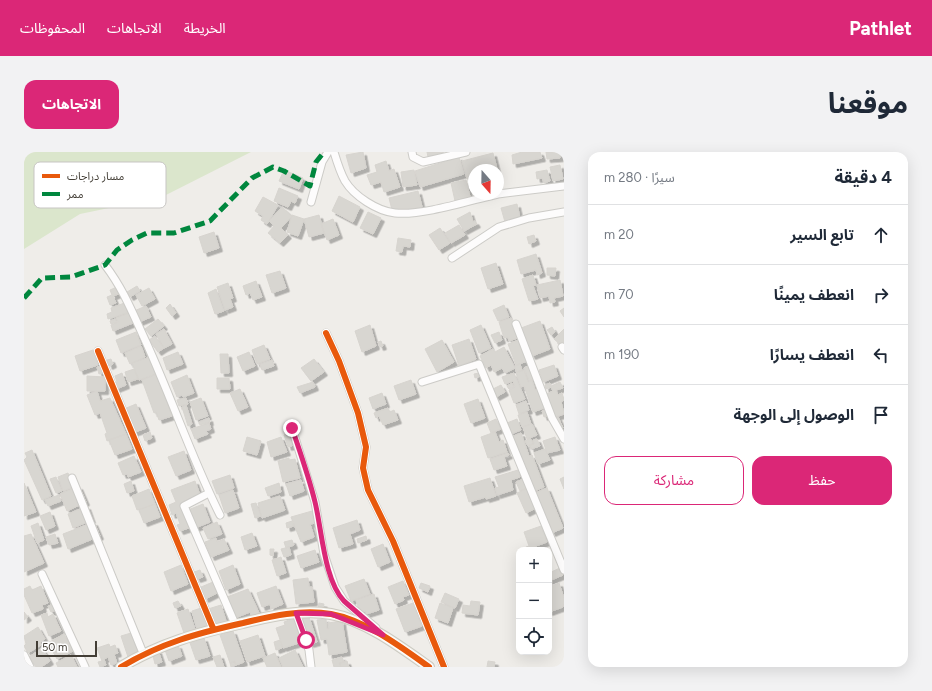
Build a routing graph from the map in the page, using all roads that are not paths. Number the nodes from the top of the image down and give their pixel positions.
1 (328, 152) edge
2 (334, 152) edge
3 (412, 152) edge
4 (466, 152) edge
5 (564, 186) edge
6 (504, 193) edge
7 (471, 200) edge
8 (311, 202) dead end
9 (564, 212) edge
10 (452, 258) dead end
11 (105, 265) dead end
12 (516, 324) dead end
13 (326, 334) dead end
14 (98, 350) dead end
15 (422, 382) dead end
16 (292, 428) dead end
17 (564, 439) edge
18 (72, 478) dead end
19 (209, 493) junction
20 (220, 515) dead end
21 (564, 570) edge
22 (42, 574) dead end
23 (296, 613) junction
24 (235, 624) junction
25 (213, 628) junction
26 (383, 635) junction
27 (143, 653) junction
28 (24, 655) edge
29 (30, 667) edge
30 (85, 667) edge
31 (121, 667) edge
32 (311, 667) edge
33 (429, 667) edge
34 (444, 667) edge

1 - 8 street
2 - 7 street
3 - 4 street
5 - 6 street
9 - 10 street
11 - 19 street
12 - 17 street
13 - 34 street
14 - 25 street
15 - 21 street
16 - 26 street
18 - 27 street
19 - 20 street
19 - 24 street
22 - 30 street
23 - 24 street
23 - 26 street
23 - 32 street
24 - 25 street
25 - 27 street
26 - 33 street
27 - 31 street
28 - 29 street

